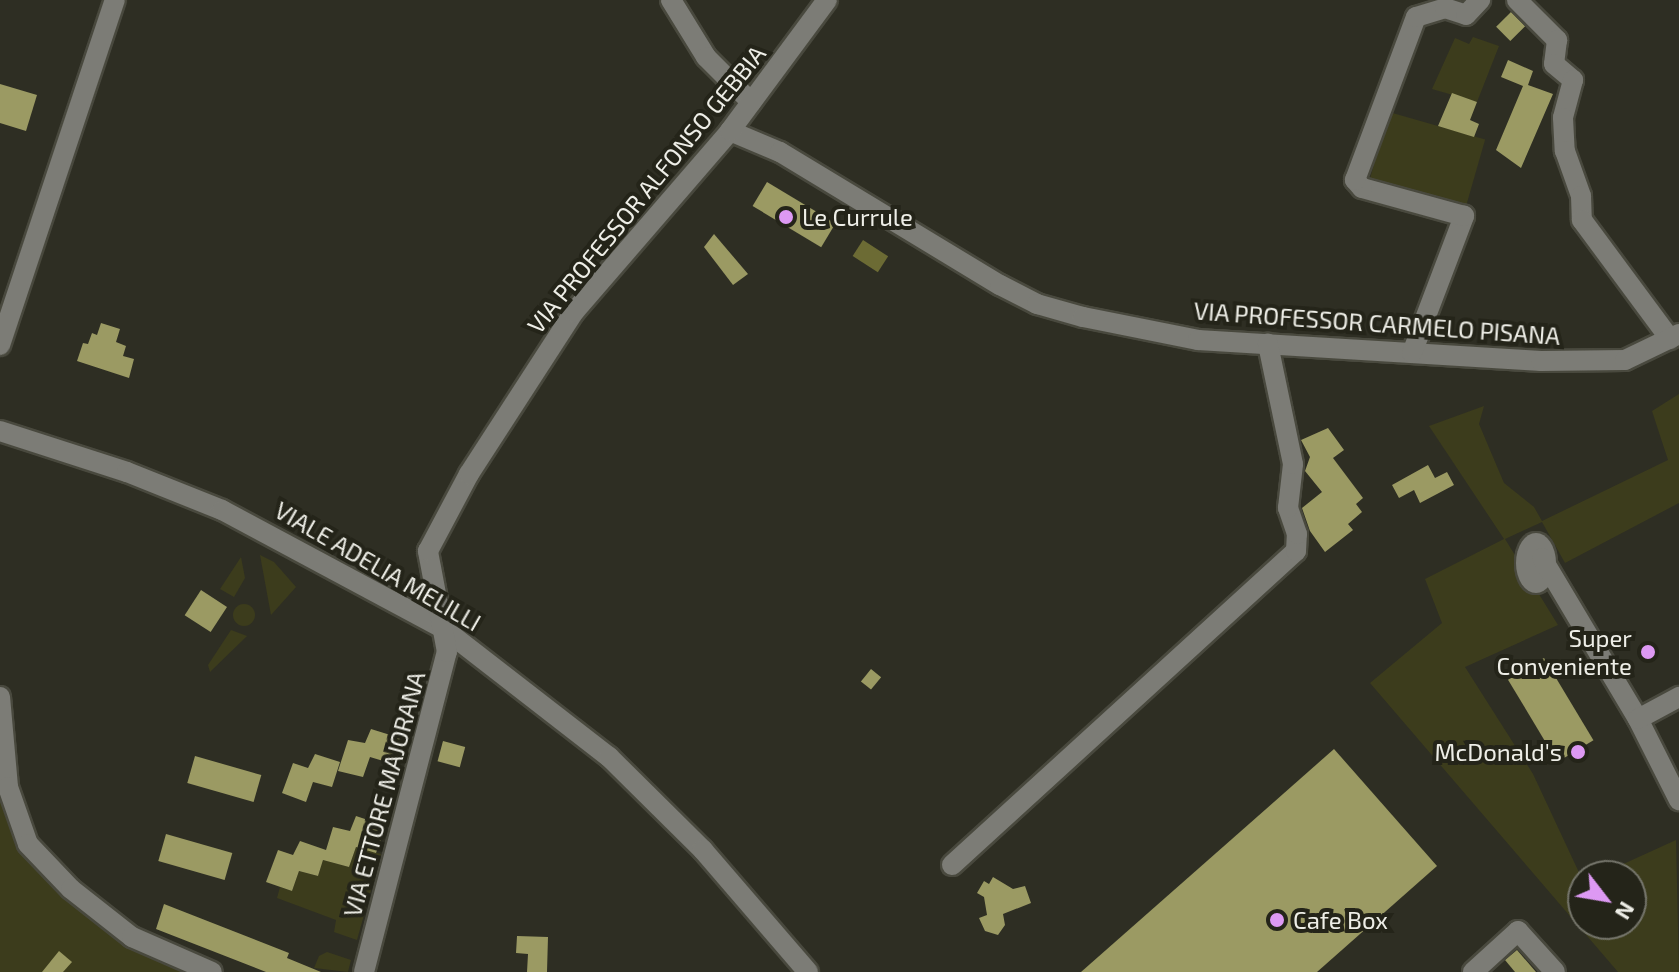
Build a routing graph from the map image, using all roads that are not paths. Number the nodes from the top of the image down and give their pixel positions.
1 (115, 0) edge
2 (671, 0) edge
3 (827, 0) edge
4 (1480, 0) edge
5 (1517, 0) edge
6 (751, 102) junction
7 (730, 131) junction
8 (1675, 336) edge
9 (1268, 344) junction
10 (0, 345) edge
11 (1412, 353) junction
12 (0, 431) edge
13 (1542, 558) dead end
14 (444, 629) junction
15 (0, 697) edge
16 (1679, 697) edge
17 (0, 708) edge
18 (1638, 719) junction
19 (1679, 800) edge
20 (952, 865) dead end
21 (212, 972) edge
22 (364, 972) edge
23 (808, 972) edge
24 (1474, 972) edge
25 (1555, 972) edge

1 - 10 street
2 - 6 street
3 - 6 street, VIA PROFESSOR ALFONSO GEBBIA
4 - 11 street
5 - 8 street
6 - 7 street, VIA PROFESSOR ALFONSO GEBBIA
7 - 9 street, VIA PROFESSOR CARMELO PISANA
7 - 14 street, VIA PROFESSOR ALFONSO GEBBIA
8 - 11 street, VIA PROFESSOR CARMELO PISANA
9 - 11 street, VIA PROFESSOR CARMELO PISANA
9 - 20 street
12 - 14 street, VIALE ADELIA MELILLI
13 - 18 street
14 - 22 street, VIA ETTORE MAJORANA
14 - 23 street, VIALE ADELIA MELILLI
15 - 17 street
16 - 18 street
17 - 21 street
18 - 19 street
24 - 25 street

